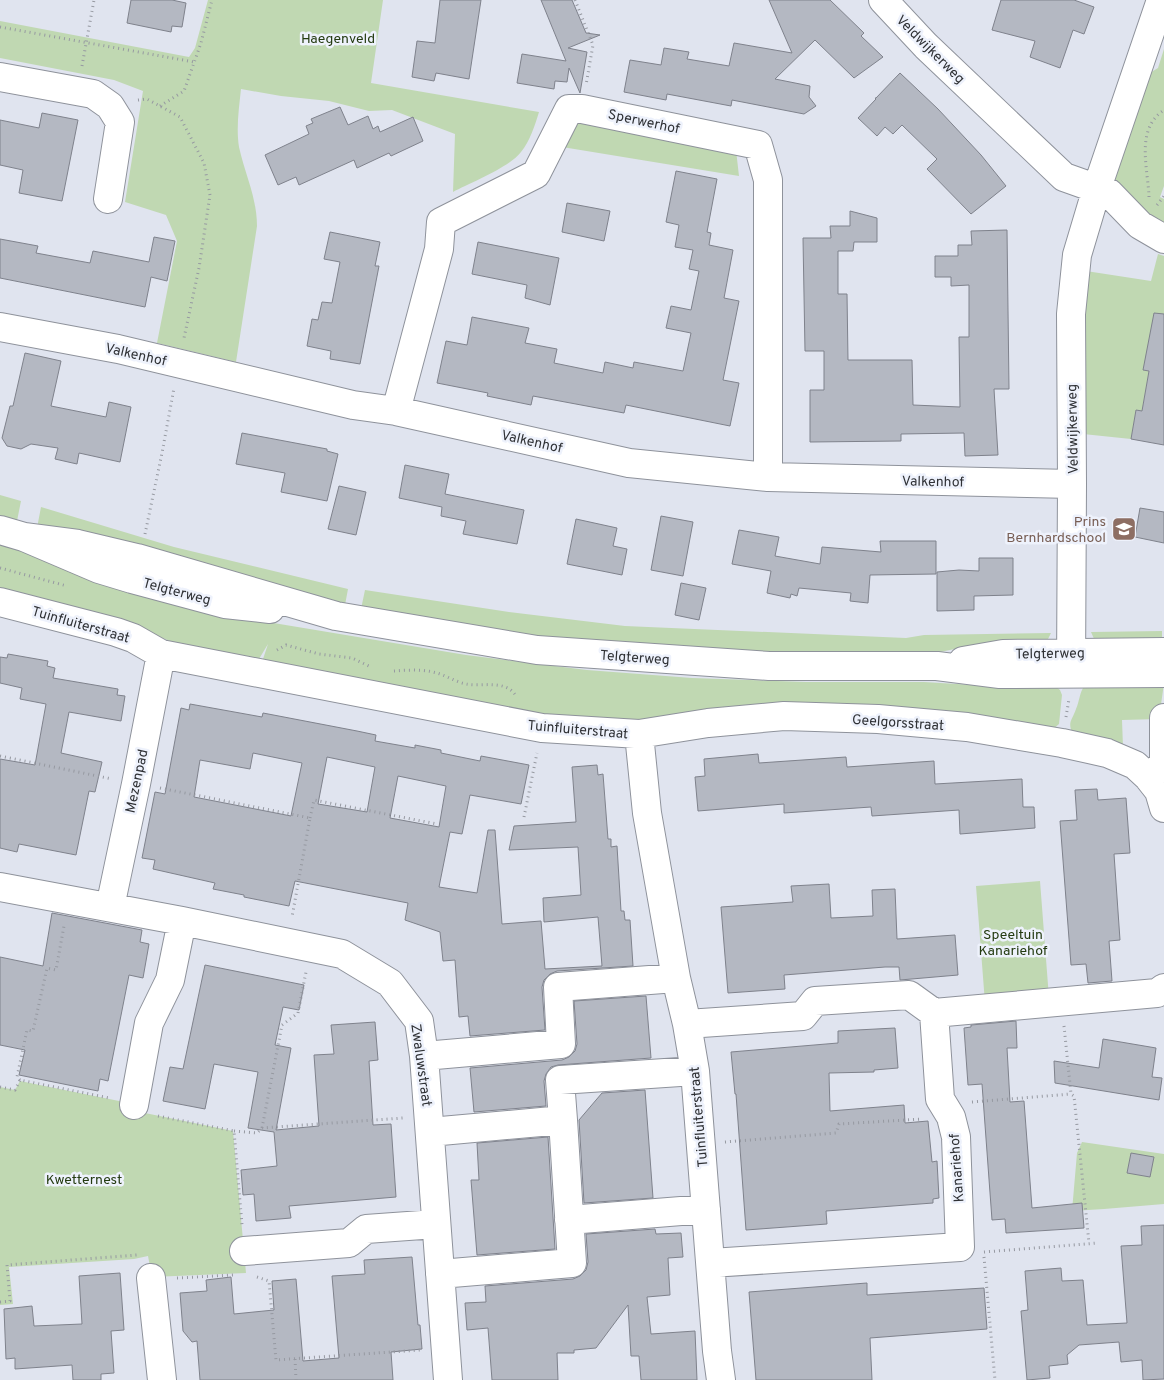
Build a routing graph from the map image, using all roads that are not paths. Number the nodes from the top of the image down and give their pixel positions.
1 (883, 0) edge
2 (1161, 0) edge
3 (0, 77) edge
4 (1097, 188) junction
5 (108, 199) dead end
6 (1164, 240) edge
7 (0, 326) edge
8 (396, 411) junction
9 (768, 477) junction
10 (1072, 484) junction
11 (12, 534) edge
12 (0, 602) edge
13 (336, 616) junction
14 (1164, 652) edge
15 (162, 654) junction
16 (1071, 663) junction
17 (1164, 673) edge
18 (1164, 718) edge
19 (639, 734) junction
20 (1148, 777) junction
21 (1164, 808) edge
22 (0, 887) edge
23 (110, 907) junction
24 (182, 921) junction
25 (676, 978) junction
26 (1164, 988) edge
27 (934, 1013) junction
28 (687, 1024) junction
29 (562, 1044) junction
30 (424, 1056) junction
31 (695, 1072) junction
32 (560, 1080) junction
33 (134, 1105) road end
34 (563, 1120) junction
35 (430, 1125) junction
36 (706, 1209) junction
37 (569, 1220) junction
38 (436, 1224) junction
39 (246, 1262) road end
40 (711, 1263) junction
41 (440, 1274) junction
42 (151, 1278) road end
43 (162, 1380) edge
44 (448, 1380) edge
45 (721, 1380) edge

1 - 4 street, Veldwijkerweg
2 - 4 street, Veldwijkerweg
3 - 5 street
4 - 6 street
4 - 10 street, Veldwijkerweg
7 - 8 street, Valkenhof
8 - 9 street, Valkenhof
8 - 9 street, Sperwerhof
9 - 10 street, Valkenhof
10 - 16 street, Veldwijkerweg
11 - 13 street, Telgterweg
11 - 13 street, Telgterweg
12 - 15 street, Tuinfluiterstraat
13 - 16 street, Telgterweg
14 - 16 street, Telgterweg
15 - 19 street, Tuinfluiterstraat
15 - 23 street, Mezenpad
16 - 17 street, Telgterweg
18 - 20 street
19 - 20 street, Geelgorsstraat
19 - 25 street, Tuinfluiterstraat
20 - 21 street, Geelgorsstraat
22 - 23 street, Zwaluwstraat
23 - 24 street, Zwaluwstraat
24 - 30 street, Zwaluwstraat
24 - 33 street
25 - 28 street, Tuinfluiterstraat
25 - 29 street
26 - 27 street
27 - 28 street
27 - 40 street, Kanariehof
28 - 31 street, Tuinfluiterstraat
29 - 30 street
29 - 32 street
30 - 35 street, Zwaluwstraat
31 - 32 street
31 - 36 street, Tuinfluiterstraat
32 - 34 street
34 - 35 street
34 - 37 street
35 - 38 street, Zwaluwstraat
36 - 37 street
36 - 40 street, Tuinfluiterstraat
37 - 41 street
38 - 39 street
38 - 41 street, Zwaluwstraat
40 - 45 street, Tuinfluiterstraat
41 - 44 street, Zwaluwstraat
42 - 43 street

